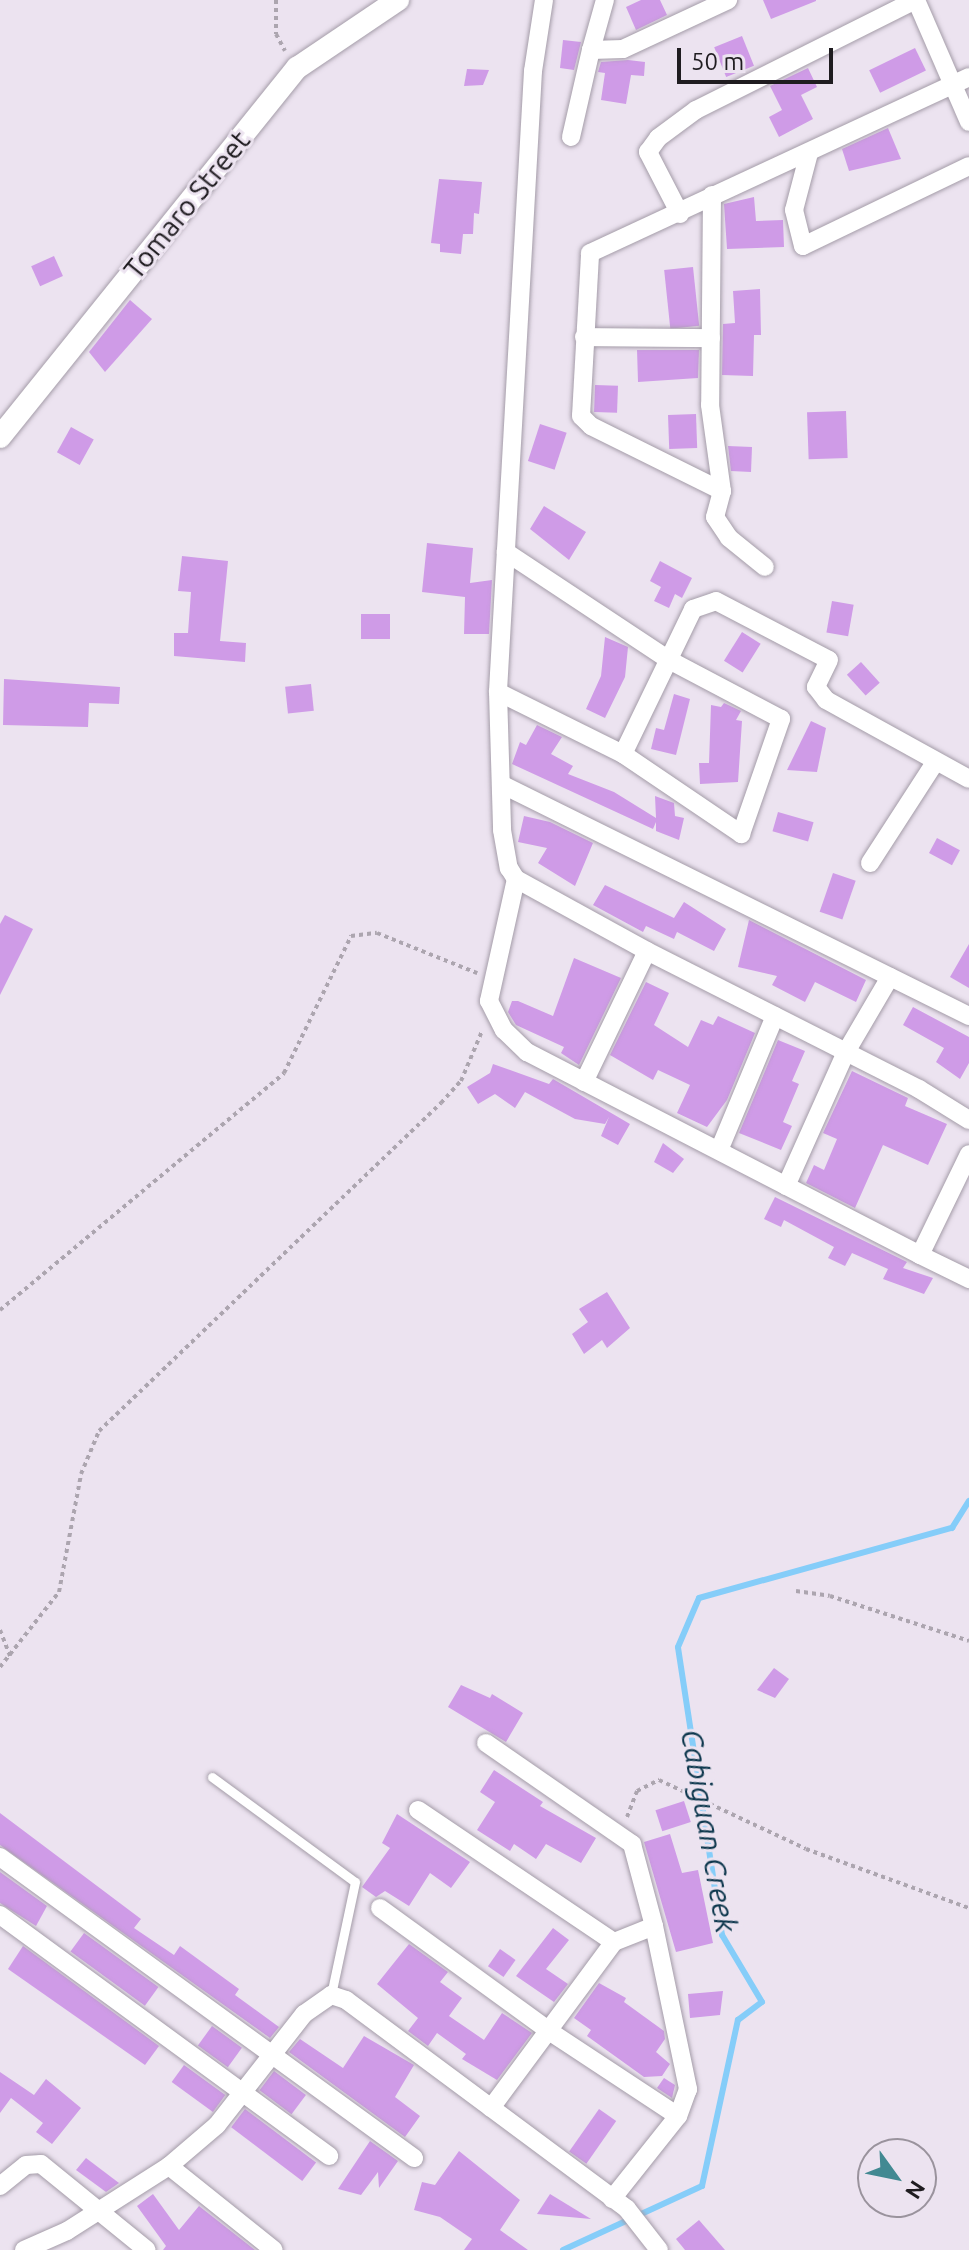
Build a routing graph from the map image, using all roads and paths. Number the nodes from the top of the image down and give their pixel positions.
1 (276, 0) edge
2 (398, 0) edge
3 (544, 0) edge
4 (605, 0) edge
5 (728, 0) edge
6 (916, 0) edge
7 (591, 50) junction
8 (297, 68) junction
9 (962, 80) edge
10 (969, 122) edge
11 (571, 137) dead end
12 (809, 153) junction
13 (969, 166) edge
14 (712, 195) junction
15 (680, 214) junction
16 (584, 337) junction
17 (711, 338) junction
18 (0, 437) edge
19 (722, 491) junction
20 (506, 552) junction
21 (765, 567) dead end
22 (669, 660) junction
23 (498, 692) junction
24 (623, 754) junction
25 (936, 761) junction
26 (969, 779) edge
27 (503, 785) junction
28 (870, 863) dead end
29 (516, 879) junction
30 (647, 951) junction
31 (890, 977) junction
32 (491, 979) junction
33 (489, 1001) junction
34 (775, 1016) junction
35 (969, 1016) edge
36 (846, 1052) junction
37 (584, 1082) junction
38 (969, 1120) edge
39 (720, 1148) junction
40 (969, 1154) edge
41 (786, 1186) junction
42 (920, 1255) junction
43 (969, 1279) edge
44 (0, 1310) edge
45 (796, 1591) dead end
46 (0, 1630) edge
47 (969, 1641) edge
48 (10, 1656) junction
49 (0, 1667) edge
50 (486, 1743) dead end
51 (212, 1777) dead end
52 (418, 1810) dead end
53 (624, 1837) junction
54 (0, 1857) edge
55 (380, 1908) dead end
56 (969, 1908) edge
57 (0, 1915) edge
58 (654, 1926) junction
59 (614, 1942) junction
60 (331, 1995) junction
61 (549, 2031) junction
62 (271, 2056) junction
63 (242, 2095) junction
64 (491, 2108) junction
65 (678, 2116) junction
66 (329, 2156) dead end
67 (414, 2158) dead end
68 (169, 2166) junction
69 (0, 2186) edge
70 (620, 2204) junction
71 (102, 2210) junction
72 (24, 2250) edge
73 (147, 2250) edge
74 (274, 2250) edge
75 (659, 2250) edge

1 - 8 path
2 - 8 street, Tomaro Street
3 - 20 street
4 - 7 street
5 - 7 street
6 - 9 street
6 - 15 street
7 - 11 street
8 - 18 street, Tomaro Street
9 - 10 street
9 - 12 street
12 - 13 street
12 - 14 street
14 - 15 street
14 - 17 street
15 - 16 street
16 - 17 street
16 - 19 street
17 - 19 street
19 - 21 street
20 - 22 street
20 - 23 street
22 - 24 street
22 - 24 street
22 - 25 street
23 - 24 street
23 - 27 street
25 - 26 street
25 - 28 street
27 - 29 street
27 - 31 street
29 - 30 street
29 - 32 street
30 - 34 street
30 - 37 street
31 - 35 street
31 - 36 street
32 - 33 street
32 - 44 path
33 - 37 street
33 - 48 path
34 - 36 street
34 - 39 street
36 - 38 street
36 - 41 street
37 - 39 street
39 - 41 street
40 - 42 street
41 - 42 street
42 - 43 street
45 - 47 path
46 - 48 path
48 - 49 path
50 - 53 street
51 - 60 lane
52 - 59 street
53 - 56 path
53 - 58 street
54 - 62 street
55 - 61 street
57 - 63 street
58 - 59 street
58 - 65 street
59 - 61 street
60 - 62 street
60 - 64 street
61 - 64 street
61 - 65 street
62 - 63 street
62 - 67 street
63 - 66 street
63 - 68 street
64 - 70 street
65 - 70 street
68 - 71 street
68 - 74 street
69 - 71 street
70 - 75 street
71 - 72 street
71 - 73 street

